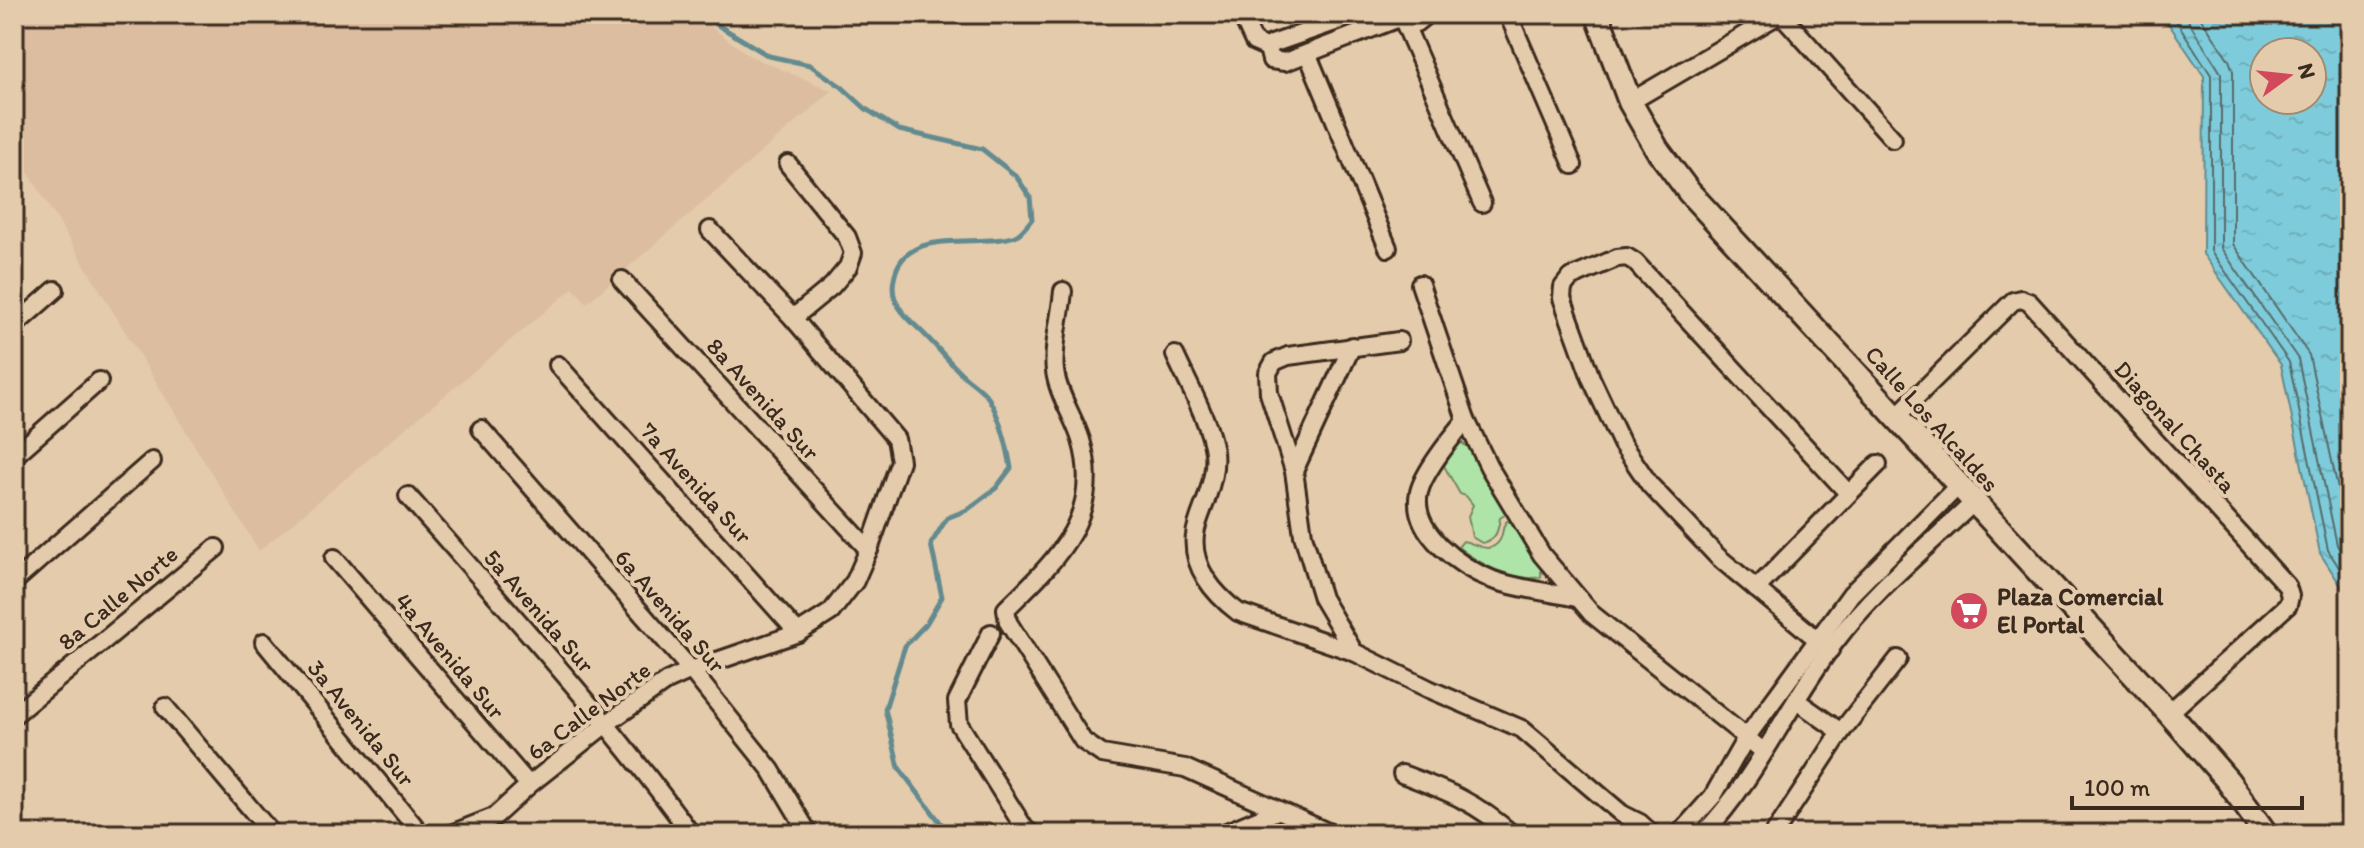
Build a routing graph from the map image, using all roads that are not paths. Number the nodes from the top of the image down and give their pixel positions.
1 (1241, 14) edge
2 (1358, 14) edge
3 (1427, 14) edge
4 (1508, 14) edge
5 (1597, 14) edge
6 (1780, 14) edge
7 (1400, 18) edge
8 (1326, 19) edge
9 (1268, 48) junction
10 (1308, 55) junction
11 (1630, 102) junction
12 (1893, 139) dead end
13 (788, 164) dead end
14 (1573, 165) dead end
15 (1482, 203) dead end
16 (710, 230) dead end
17 (1388, 248) dead end
18 (622, 280) dead end
19 (1420, 284) dead end
20 (55, 290) dead end
21 (1063, 291) dead end
22 (793, 318) junction
23 (14, 326) edge
24 (1399, 341) dead end
25 (1352, 346) junction
26 (1175, 355) dead end
27 (558, 365) dead end
28 (99, 381) dead end
29 (1895, 418) junction
30 (1466, 420) junction
31 (481, 429) dead end
32 (14, 456) edge
33 (152, 461) dead end
34 (1878, 464) dead end
35 (1294, 471) junction
36 (1958, 486) junction
37 (1848, 493) junction
38 (408, 496) dead end
39 (1973, 503) junction
40 (216, 548) dead end
41 (869, 550) junction
42 (334, 558) dead end
43 (14, 582) edge
44 (1756, 589) junction
45 (1577, 598) junction
46 (798, 633) junction
47 (991, 633) dead end
48 (1816, 639) junction
49 (264, 642) dead end
50 (1830, 650) junction
51 (1354, 652) junction
52 (1898, 659) dead end
53 (691, 670) junction
54 (1797, 701) junction
55 (165, 707) dead end
56 (2169, 713) junction
57 (14, 715) edge
58 (606, 724) junction
59 (1841, 732) junction
60 (1746, 738) junction
61 (1763, 751) junction
62 (1402, 774) dead end
63 (529, 785) junction
64 (1277, 811) junction
65 (1622, 814) junction
66 (272, 834) edge
67 (421, 834) edge
68 (451, 834) edge
69 (691, 834) edge
70 (809, 834) edge
71 (1032, 834) edge
72 (1222, 834) edge
73 (1332, 834) edge
74 (1512, 834) edge
75 (1631, 834) edge
76 (1652, 834) edge
77 (1679, 834) edge
78 (1703, 834) edge
79 (1774, 834) edge
80 (2266, 834) edge

1 - 9 street
2 - 8 street
3 - 7 street
4 - 14 street
5 - 11 main road, Calle Los Alcaldes
6 - 11 street
6 - 12 street
7 - 10 street
7 - 15 street
8 - 9 street
9 - 10 street
10 - 17 street
11 - 29 main road, Calle Los Alcaldes
13 - 22 street
16 - 22 street
18 - 41 street, 8a Avenida Sur
19 - 30 street
20 - 23 street
21 - 64 street
22 - 41 street, 6a Calle Norte
24 - 25 street
25 - 35 street
25 - 35 street
26 - 51 street
27 - 46 street, 7a Avenida Sur
28 - 32 street
29 - 36 main road, Calle Los Alcaldes
29 - 56 street, Diagonal Chasta
30 - 45 street
30 - 45 street
31 - 53 street, 6a Avenida Sur
33 - 43 street
34 - 37 street
35 - 51 street
36 - 39 main road, Calle Los Alcaldes
36 - 48 street
37 - 44 street
37 - 44 street
38 - 58 street, 5a Avenida Sur
39 - 50 street
39 - 56 main road, Calle Los Alcaldes
40 - 57 street, 8a Calle Norte
41 - 46 street, 6a Calle Norte
42 - 63 street, 4a Avenida Sur
44 - 48 street
45 - 60 street
46 - 53 street, 6a Calle Norte
47 - 71 street
48 - 50 street
48 - 60 street
49 - 67 street, 3a Avenida Sur
50 - 54 street
51 - 65 street
52 - 59 street
53 - 58 street, 6a Calle Norte
53 - 70 street, 6a Avenida Sur
54 - 59 street
54 - 61 street
55 - 66 street
56 - 80 main road, Calle Los Alcaldes
58 - 63 street, 6a Calle Norte
58 - 69 street, 5a Avenida Sur
59 - 79 street
60 - 61 street
60 - 77 street
61 - 78 street
62 - 74 street
63 - 68 street, 6a Calle Norte
64 - 72 street
64 - 73 street
65 - 75 street
65 - 76 street

